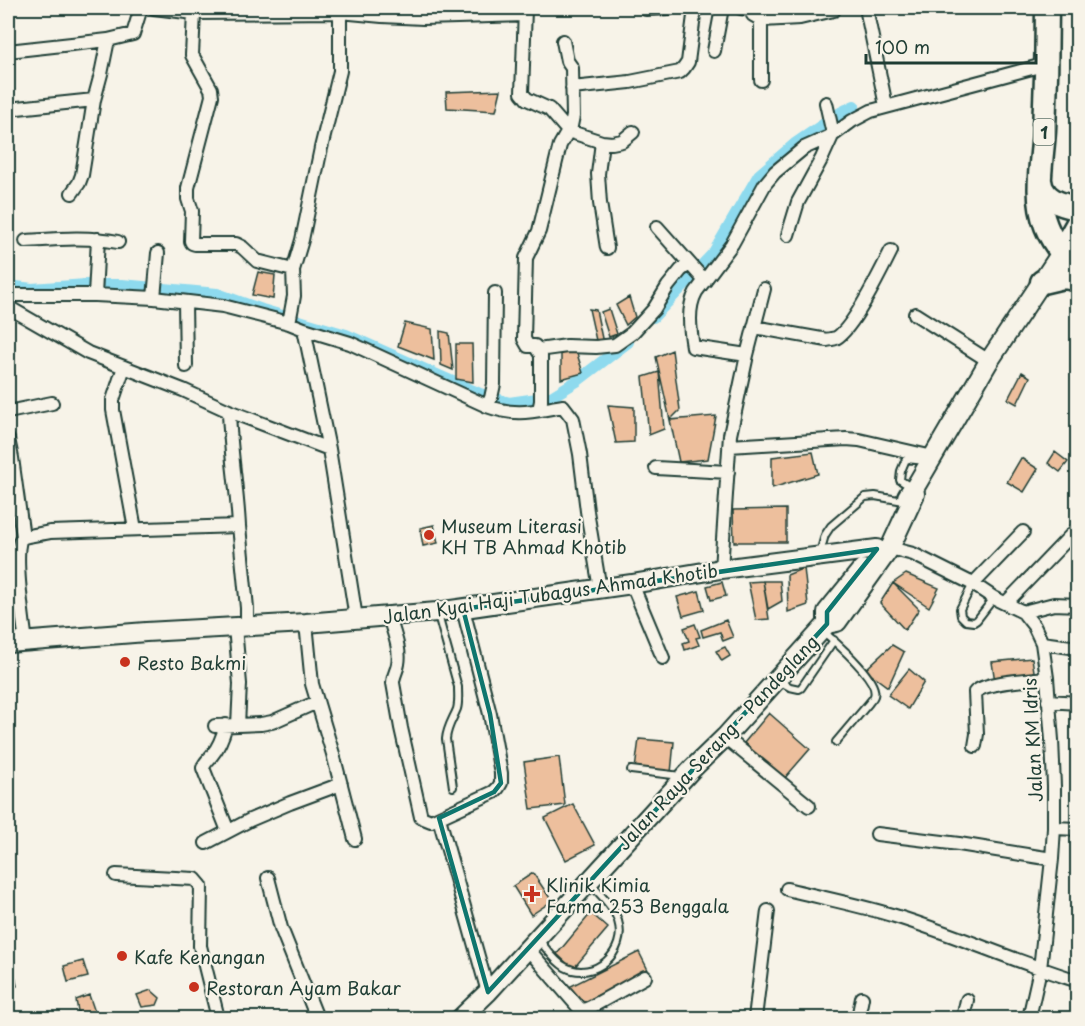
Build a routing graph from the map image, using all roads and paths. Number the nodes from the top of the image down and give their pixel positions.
1 (141, 8) edge
2 (154, 8) edge
3 (669, 8) edge
4 (695, 8) edge
5 (722, 8) edge
6 (741, 8) edge
7 (866, 8) edge
8 (1047, 8) edge
9 (646, 9) dead end
10 (340, 10) edge
11 (834, 10) dead end
12 (525, 11) edge
13 (473, 12) edge
14 (194, 13) junction
15 (424, 13) edge
16 (761, 14) edge
17 (108, 40) junction
18 (562, 41) dead end
19 (8, 51) edge
20 (714, 51) dead end
21 (1047, 64) junction
22 (761, 80) dead end
23 (572, 88) junction
24 (94, 100) junction
25 (826, 103) dead end
26 (886, 106) junction
27 (8, 109) edge
28 (568, 131) junction
29 (633, 132) dead end
30 (833, 134) junction
31 (602, 142) junction
32 (1039, 180) junction
33 (72, 193) dead end
34 (1077, 208) edge
35 (1077, 223) edge
36 (657, 227) dead end
37 (788, 235) dead end
38 (98, 239) junction
39 (26, 241) dead end
40 (118, 242) dead end
41 (608, 248) dead end
42 (1072, 249) edge
43 (891, 251) dead end
44 (158, 253) dead end
45 (691, 266) junction
46 (293, 270) junction
47 (1077, 271) edge
48 (1077, 279) edge
49 (704, 280) junction
50 (1042, 282) junction
51 (95, 288) junction
52 (764, 289) dead end
53 (155, 292) junction
54 (495, 293) dead end
55 (8, 295) edge
56 (185, 302) junction
57 (8, 307) edge
58 (915, 314) dead end
59 (289, 322) junction
60 (754, 327) junction
61 (304, 329) junction
62 (538, 350) junction
63 (747, 356) junction
64 (989, 361) junction
65 (186, 366) dead end
66 (124, 367) junction
67 (489, 402) junction
68 (52, 403) dead end
69 (540, 405) junction
70 (229, 411) junction
71 (8, 412) edge
72 (8, 439) edge
73 (729, 446) junction
74 (329, 449) junction
75 (931, 460) junction
76 (656, 468) dead end
77 (728, 472) junction
78 (909, 495) junction
79 (239, 526) junction
80 (1077, 528) edge
81 (135, 529) junction
82 (1023, 532) dead end
83 (23, 537) junction
84 (883, 549) junction
85 (819, 556) junction
86 (721, 569) junction
87 (632, 584) junction
88 (973, 584) junction
89 (600, 589) junction
90 (994, 598) junction
91 (1006, 603) junction
92 (1077, 605) edge
93 (463, 609) junction
94 (437, 612) junction
95 (1023, 612) junction
96 (389, 617) junction
97 (356, 618) junction
98 (306, 623) junction
99 (241, 627) junction
100 (827, 631) junction
101 (26, 642) junction
102 (8, 643) edge
103 (1042, 644) junction
104 (1077, 648) edge
105 (663, 658) dead end
106 (1047, 678) junction
107 (1048, 701) junction
108 (317, 702) junction
109 (1077, 703) edge
110 (226, 726) junction
111 (724, 737) junction
112 (836, 742) dead end
113 (975, 746) dead end
114 (631, 770) dead end
115 (685, 776) junction
116 (341, 784) junction
117 (453, 787) dead end
118 (809, 806) dead end
119 (439, 818) junction
120 (1054, 828) junction
121 (1077, 829) edge
122 (228, 831) junction
123 (877, 834) dead end
124 (355, 839) dead end
125 (206, 843) dead end
126 (1052, 859) junction
127 (116, 874) dead end
128 (268, 878) dead end
129 (589, 881) junction
130 (787, 889) dead end
131 (768, 911) dead end
132 (532, 943) junction
133 (1040, 969) junction
134 (645, 977) dead end
135 (1077, 981) edge
136 (488, 992) junction
137 (862, 998) dead end
138 (967, 1000) dead end
139 (964, 1017) edge
140 (218, 1018) edge
141 (317, 1018) edge
142 (461, 1018) edge
143 (755, 1018) edge
144 (858, 1018) edge
145 (977, 1018) edge
146 (1029, 1018) edge

1 - 17 street
2 - 14 street
3 - 9 street
4 - 23 street
5 - 20 street
6 - 16 street
7 - 26 street
8 - 21 highway, 1
10 - 14 street
10 - 15 street
10 - 46 street
11 - 16 street
12 - 13 street
12 - 28 street
13 - 15 street
14 - 46 street
16 - 22 street
17 - 19 street
17 - 24 street
18 - 23 street
21 - 26 street
21 - 32 highway, 1
23 - 28 street
24 - 27 street
24 - 33 street
25 - 30 street
26 - 30 street
28 - 31 street
28 - 62 street
29 - 31 street
30 - 37 street
30 - 49 street
31 - 41 street
32 - 34 highway
32 - 42 highway, 1
35 - 42 highway, Jalan Raya Serang - Pandeglang
36 - 45 street
38 - 39 street
38 - 40 street
38 - 51 street
42 - 47 highway
42 - 50 main road, Jalan Raya Serang - Pandeglang
43 - 60 street
44 - 53 street
45 - 49 street
45 - 62 street
46 - 59 street
48 - 50 highway
49 - 63 street
50 - 64 main road, Jalan Raya Serang - Pandeglang
51 - 53 street
51 - 55 street
52 - 60 street
53 - 56 street
54 - 67 street
56 - 59 street
56 - 65 street
57 - 66 street
58 - 64 street
59 - 61 street
60 - 63 street
61 - 67 street
61 - 74 street
62 - 69 street
63 - 73 street
64 - 75 main road, Jalan Raya Serang - Pandeglang
66 - 70 street
66 - 81 street
67 - 69 street
68 - 71 street
69 - 89 street
70 - 74 street
70 - 79 street
72 - 83 street
73 - 75 street
73 - 77 street
74 - 97 street
75 - 78 main road, Jalan Raya Serang - Pandeglang
76 - 77 street
77 - 86 street
78 - 84 main road, Jalan Raya Serang - Pandeglang
78 - 85 lane
79 - 81 street
79 - 99 street
80 - 91 street
81 - 83 street
82 - 88 street
83 - 101 street
84 - 85 main road, Jalan Kyai Haji Tubagus Ahmad Khotib
84 - 88 street, Jalan KM Idris
84 - 100 main road, Jalan Raya Serang - Pandeglang
85 - 86 main road, Jalan Kyai Haji Tubagus Ahmad Khotib
86 - 87 main road, Jalan Kyai Haji Tubagus Ahmad Khotib
87 - 89 main road, Jalan Kyai Haji Tubagus Ahmad Khotib
87 - 105 street
88 - 90 street, Jalan KM Idris
88 - 90 lane
89 - 93 main road, Jalan Kyai Haji Tubagus Ahmad Khotib
90 - 91 street, Jalan KM Idris
91 - 95 street, Jalan KM Idris
92 - 95 street
93 - 94 main road, Jalan Kyai Haji Tubagus Ahmad Khotib
93 - 119 street
94 - 96 main road, Jalan Kyai Haji Tubagus Ahmad Khotib
94 - 117 lane
95 - 103 street, Jalan KM Idris
96 - 97 main road, Jalan Kyai Haji Tubagus Ahmad Khotib
96 - 119 street
97 - 98 main road, Jalan Kyai Haji Tubagus Ahmad Khotib
98 - 99 main road, Jalan Kyai Haji Tubagus Ahmad Khotib
98 - 108 street
99 - 101 main road, Jalan Kyai Haji Tubagus Ahmad Khotib
99 - 110 street
100 - 111 main road, Jalan Raya Serang - Pandeglang
100 - 112 lane
101 - 102 main road, Jalan Kyai Haji Tubagus Ahmad Khotib
103 - 104 street
103 - 106 street, Jalan KM Idris
106 - 107 street, Jalan KM Idris
106 - 113 street
107 - 109 street
107 - 120 street, Jalan KM Idris
108 - 110 street
108 - 116 street
110 - 122 street
111 - 115 main road, Jalan Raya Serang - Pandeglang
111 - 118 street
114 - 115 lane
115 - 129 main road, Jalan Raya Serang - Pandeglang
116 - 122 street
116 - 124 street
119 - 136 street
120 - 121 street
120 - 126 street, Jalan KM Idris
122 - 125 street
123 - 126 street
126 - 133 street, Jalan KM Idris
127 - 140 street
128 - 141 street
129 - 132 main road, Jalan Raya Serang - Pandeglang
129 - 132 lane
130 - 133 street
131 - 143 street
132 - 134 street
132 - 136 main road, Jalan Raya Serang - Pandeglang
133 - 135 street
133 - 146 street, Jalan KM Idris
136 - 142 main road, Jalan Raya Serang - Pandeglang
137 - 144 street
138 - 139 street
139 - 145 street

